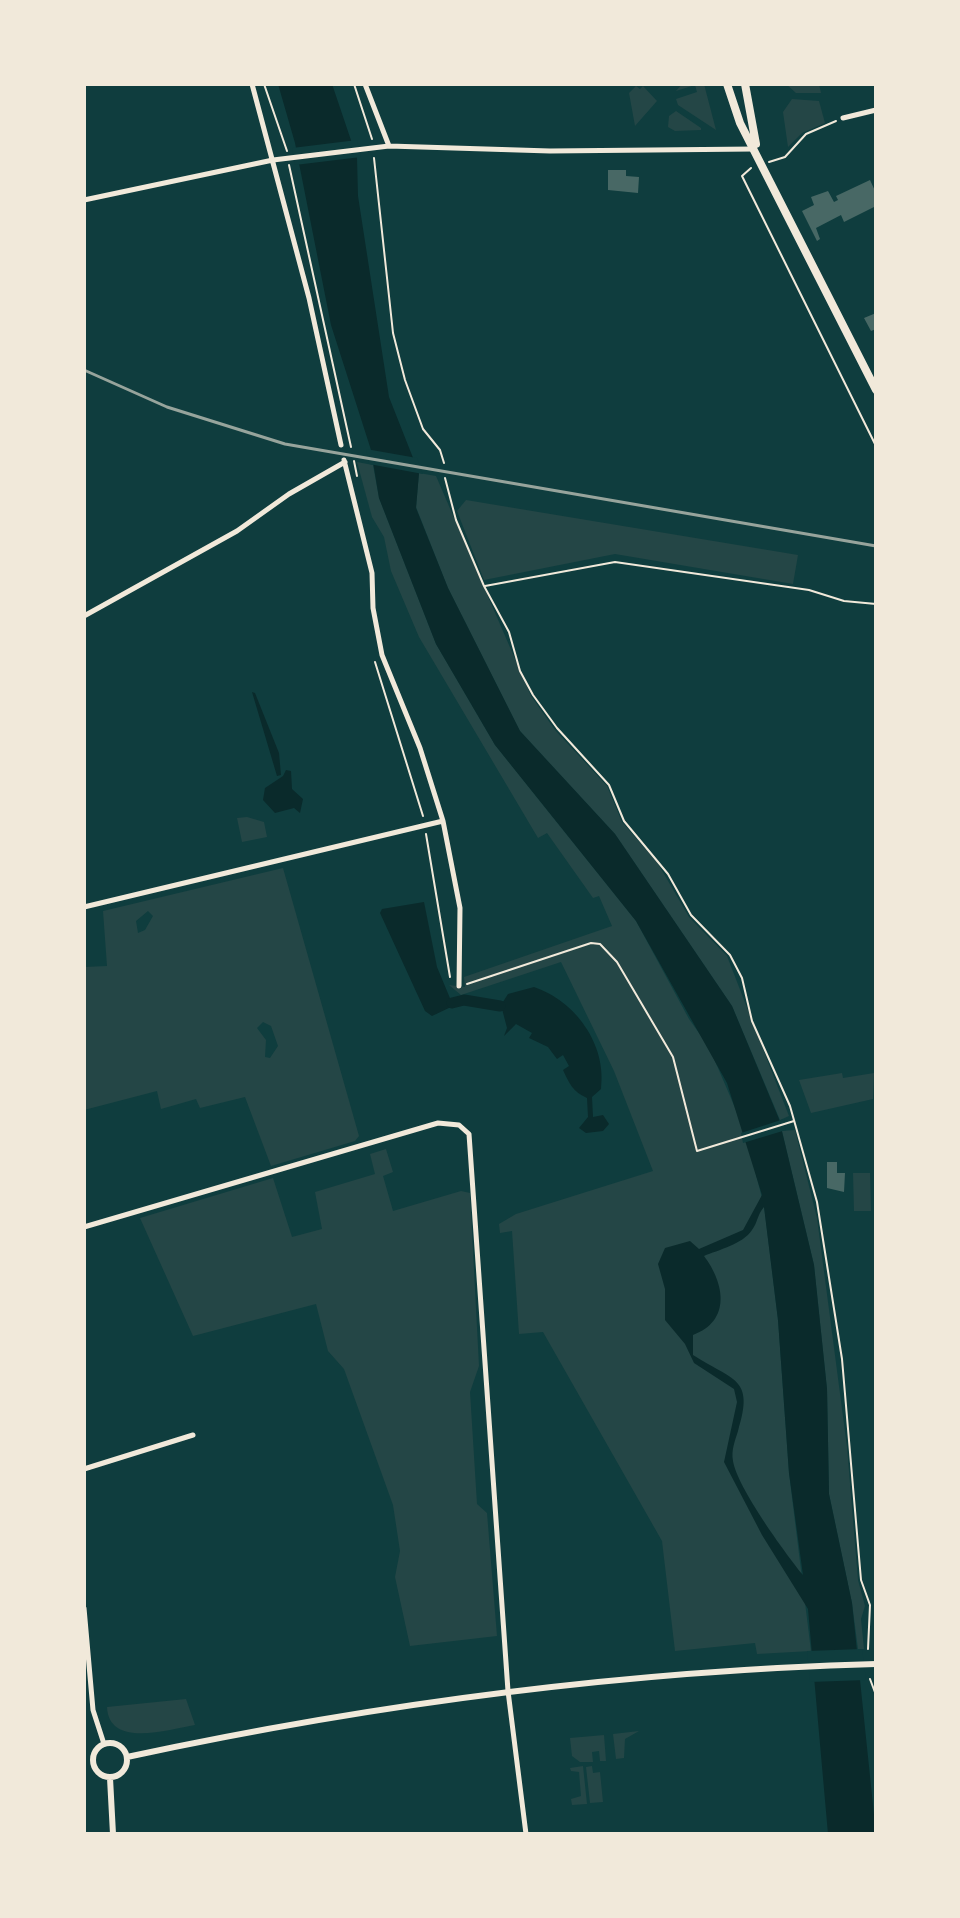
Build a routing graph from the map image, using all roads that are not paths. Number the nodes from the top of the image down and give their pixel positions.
1 (252, 84) edge
2 (365, 84) edge
3 (727, 84) edge
4 (745, 84) edge
5 (876, 110) edge
6 (843, 118) road end
7 (389, 146) junction
8 (756, 149) junction
9 (273, 160) junction
10 (84, 200) edge
11 (876, 390) edge
12 (341, 445) dead end
13 (84, 616) edge
14 (443, 821) junction
15 (84, 907) edge
16 (459, 986) road end
17 (84, 1227) edge
18 (193, 1435) dead end
19 (84, 1469) edge
20 (84, 1608) edge
21 (876, 1664) edge
22 (508, 1691) junction
23 (104, 1744) junction
24 (127, 1757) junction
25 (92, 1762) junction
26 (84, 1764) edge
27 (110, 1778) junction
28 (113, 1834) edge
29 (526, 1834) edge

1 - 9 street
2 - 7 street
3 - 8 main road
4 - 8 main road
5 - 6 street
7 - 8 street
7 - 9 street
8 - 11 main road
9 - 10 street
9 - 12 street
13 - 14 street
14 - 15 street
14 - 16 street
17 - 22 street
18 - 19 street
20 - 23 street
21 - 22 street
22 - 24 street
22 - 29 street
23 - 24 street
23 - 25 street
24 - 27 street
25 - 26 street
25 - 27 street
27 - 28 street

